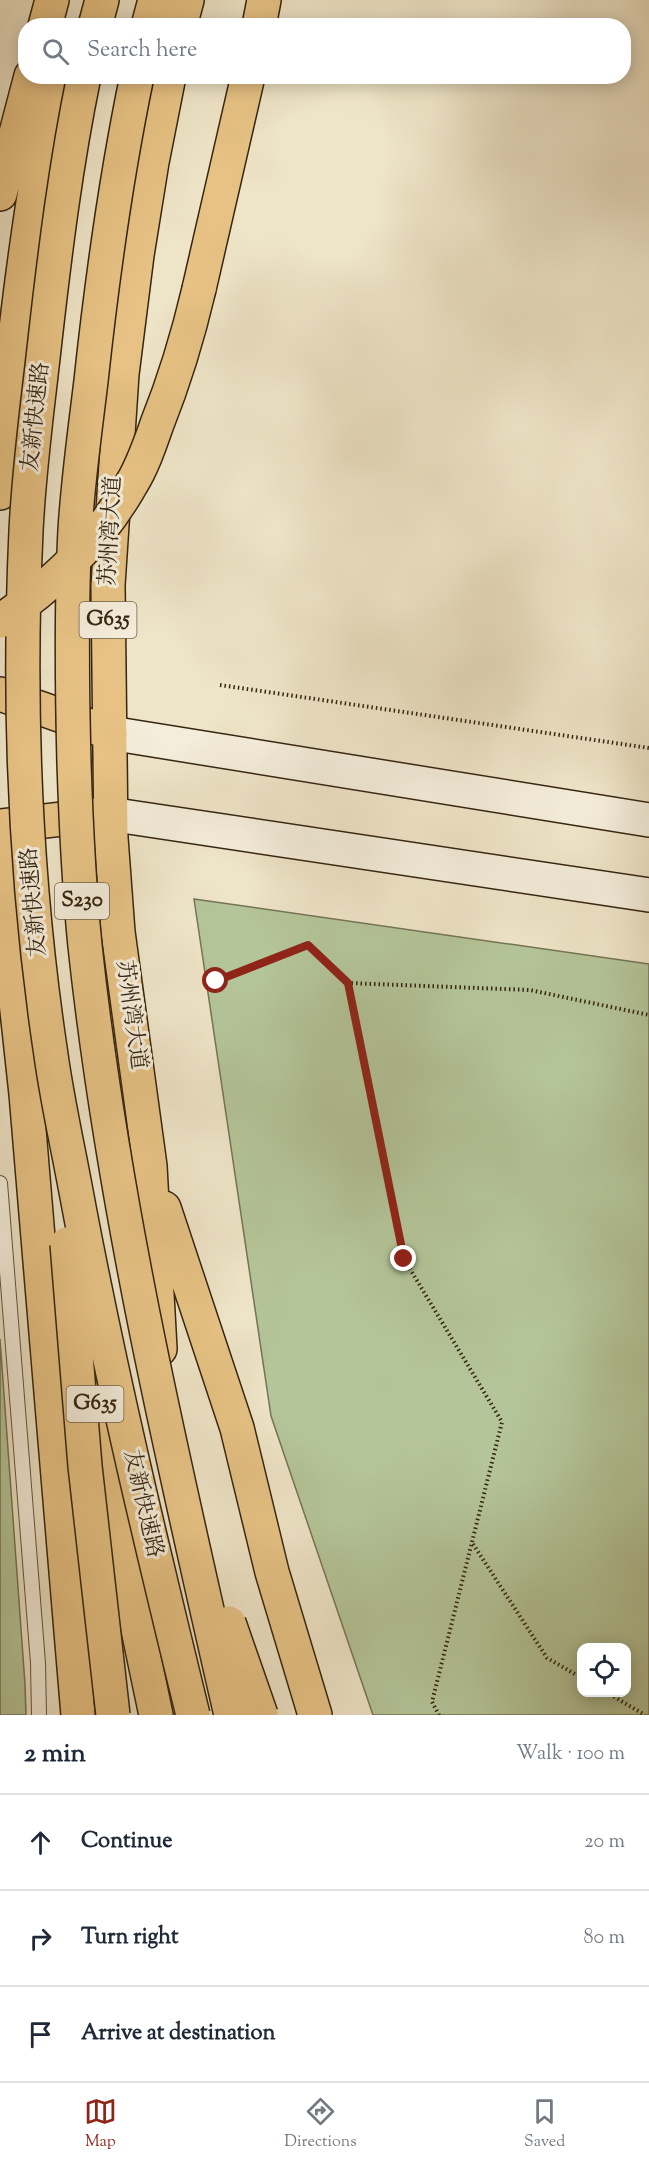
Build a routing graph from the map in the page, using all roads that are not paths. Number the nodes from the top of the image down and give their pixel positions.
1 (52, 0) edge
2 (72, 0) edge
3 (102, 0) edge
4 (155, 0) edge
5 (187, 0) edge
6 (264, 0) edge
7 (47, 18) edge
8 (68, 18) edge
9 (97, 18) edge
10 (150, 18) edge
11 (182, 18) edge
12 (261, 18) edge
13 (29, 84) edge
14 (54, 84) edge
15 (82, 84) edge
16 (135, 84) edge
17 (167, 84) edge
18 (246, 84) edge
19 (0, 194) edge
20 (0, 493) edge
21 (0, 621) edge
22 (0, 694) edge
23 (110, 733) junction
24 (109, 814) junction
25 (649, 820) edge
26 (0, 826) edge
27 (0, 854) edge
28 (649, 895) edge
29 (51, 1057) junction
30 (26, 1094) junction
31 (150, 1166) junction
32 (0, 1183) edge
33 (176, 1475) junction
34 (39, 1715) edge
35 (78, 1715) edge
36 (113, 1715) edge
37 (156, 1715) edge
38 (193, 1715) edge
39 (231, 1715) edge
40 (238, 1715) edge
41 (261, 1715) edge
42 (315, 1715) edge

1 - 7 main road
2 - 8 main road
3 - 9 main road
4 - 10 main road
5 - 11 main road
6 - 12 main road
13 - 19 main road
14 - 20 main road
15 - 29 main road, 友新快速路 / S230, bridge
16 - 33 main road, 友新快速路 / S230, bridge
17 - 23 main road, 苏州湾大道 / G635
18 - 21 main road, bridge
22 - 23 main road
23 - 24 main road, 苏州湾大道 / G635
23 - 25 main road
24 - 26 main road
24 - 28 main road
24 - 31 main road, 苏州湾大道 / G635
27 - 30 main road, G635
29 - 36 main road, bridge
29 - 38 main road, 友新快速路 / S230, bridge
30 - 35 main road
30 - 37 main road, G635
31 - 40 main road, G635
31 - 42 main road
32 - 34 lane
33 - 39 main road, 友新快速路 / S230, bridge
33 - 41 main road, bridge

